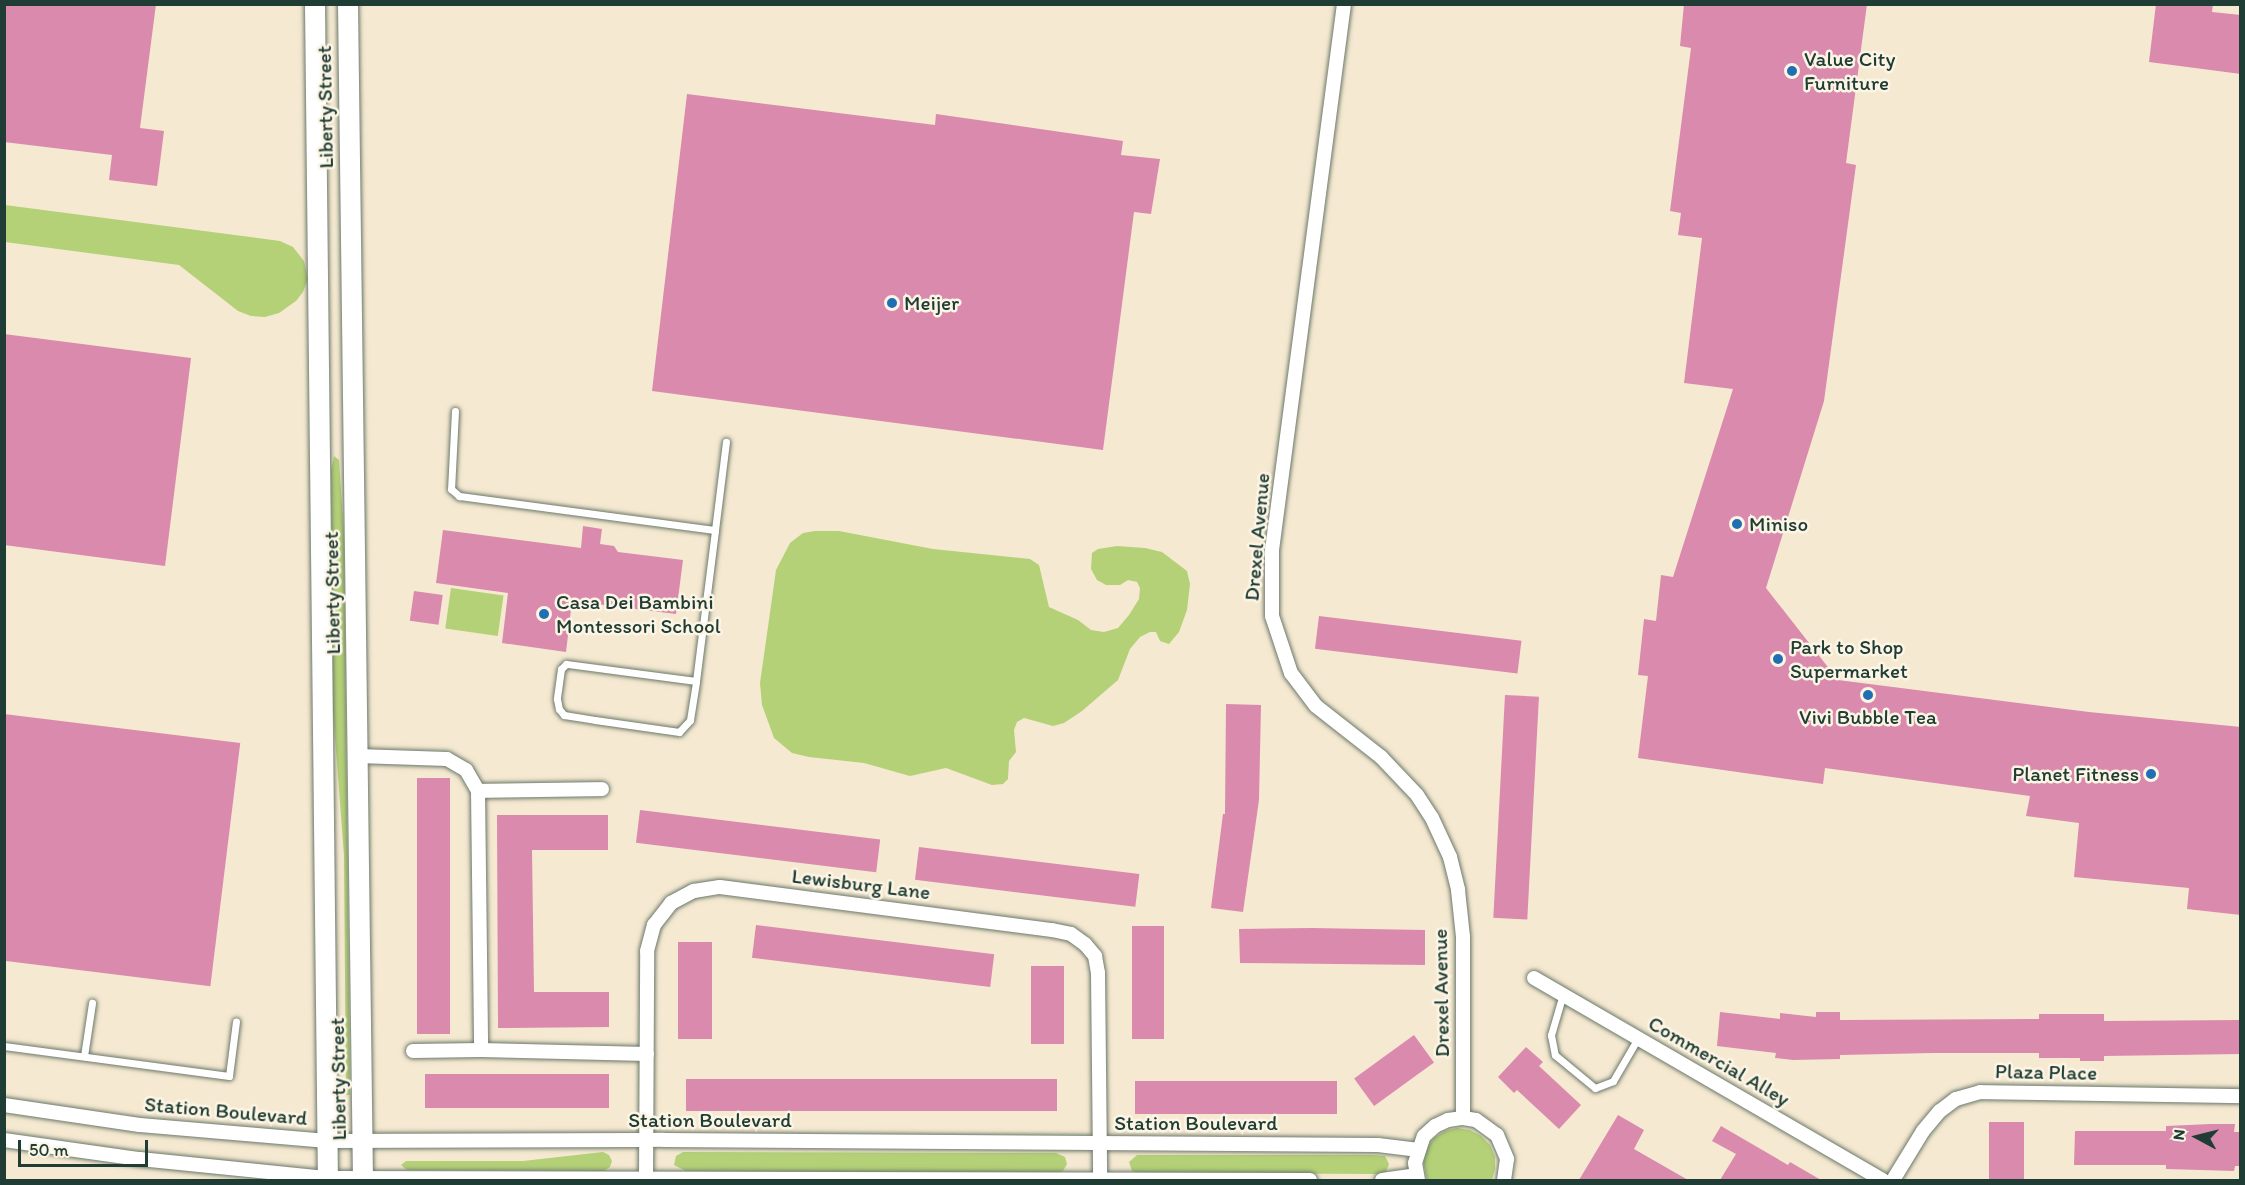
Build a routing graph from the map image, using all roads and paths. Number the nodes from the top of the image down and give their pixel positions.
1 (315, 4) edge
2 (348, 4) edge
3 (1344, 4) edge
4 (455, 411) dead end
5 (726, 442) dead end
6 (715, 530) junction
7 (696, 681) junction
8 (358, 756) junction
9 (602, 789) dead end
10 (478, 791) junction
11 (1534, 978) dead end
12 (1563, 994) junction
13 (92, 1003) dead end
14 (236, 1021) dead end
15 (1638, 1038) junction
16 (4, 1046) edge
17 (481, 1050) junction
18 (413, 1051) dead end
19 (647, 1054) junction
20 (84, 1056) junction
21 (2241, 1096) edge
22 (4, 1105) edge
23 (1463, 1118) junction
24 (4, 1140) edge
25 (646, 1140) junction
26 (327, 1142) junction
27 (362, 1142) junction
28 (1100, 1143) junction
29 (1417, 1150) junction
30 (1417, 1178) edge
31 (1507, 1178) edge
32 (328, 1179) edge
33 (363, 1179) edge
34 (1100, 1179) edge
35 (646, 1180) edge
36 (1310, 1180) edge
37 (1382, 1180) edge
38 (1883, 1180) edge
39 (1893, 1180) edge

1 - 26 street, Liberty Street
2 - 8 street, Liberty Street
3 - 23 street, Drexel Avenue
4 - 6 lane
5 - 6 lane
6 - 7 lane
7 - 7 lane
8 - 10 street
8 - 27 street, Liberty Street
9 - 10 street
10 - 17 street
11 - 12 street, Commercial Alley
12 - 15 street, Commercial Alley
12 - 15 lane
13 - 20 lane
14 - 20 lane
15 - 38 street, Commercial Alley
16 - 20 lane
17 - 18 street
17 - 19 street
19 - 25 street, Lewisburg Lane
19 - 28 street, Lewisburg Lane
21 - 39 street, Plaza Place
22 - 26 street, Station Boulevard
23 - 29 street
23 - 31 street
24 - 32 street
25 - 27 street, Station Boulevard
25 - 28 street, Station Boulevard
25 - 35 street, Lewisburg Lane
26 - 27 street, Station Boulevard
26 - 32 street, Liberty Street
27 - 33 street, Liberty Street
28 - 29 street, Station Boulevard
28 - 34 street, Lewisburg Lane
29 - 30 street
30 - 37 street
32 - 33 street
33 - 35 street
34 - 35 street
34 - 36 street

